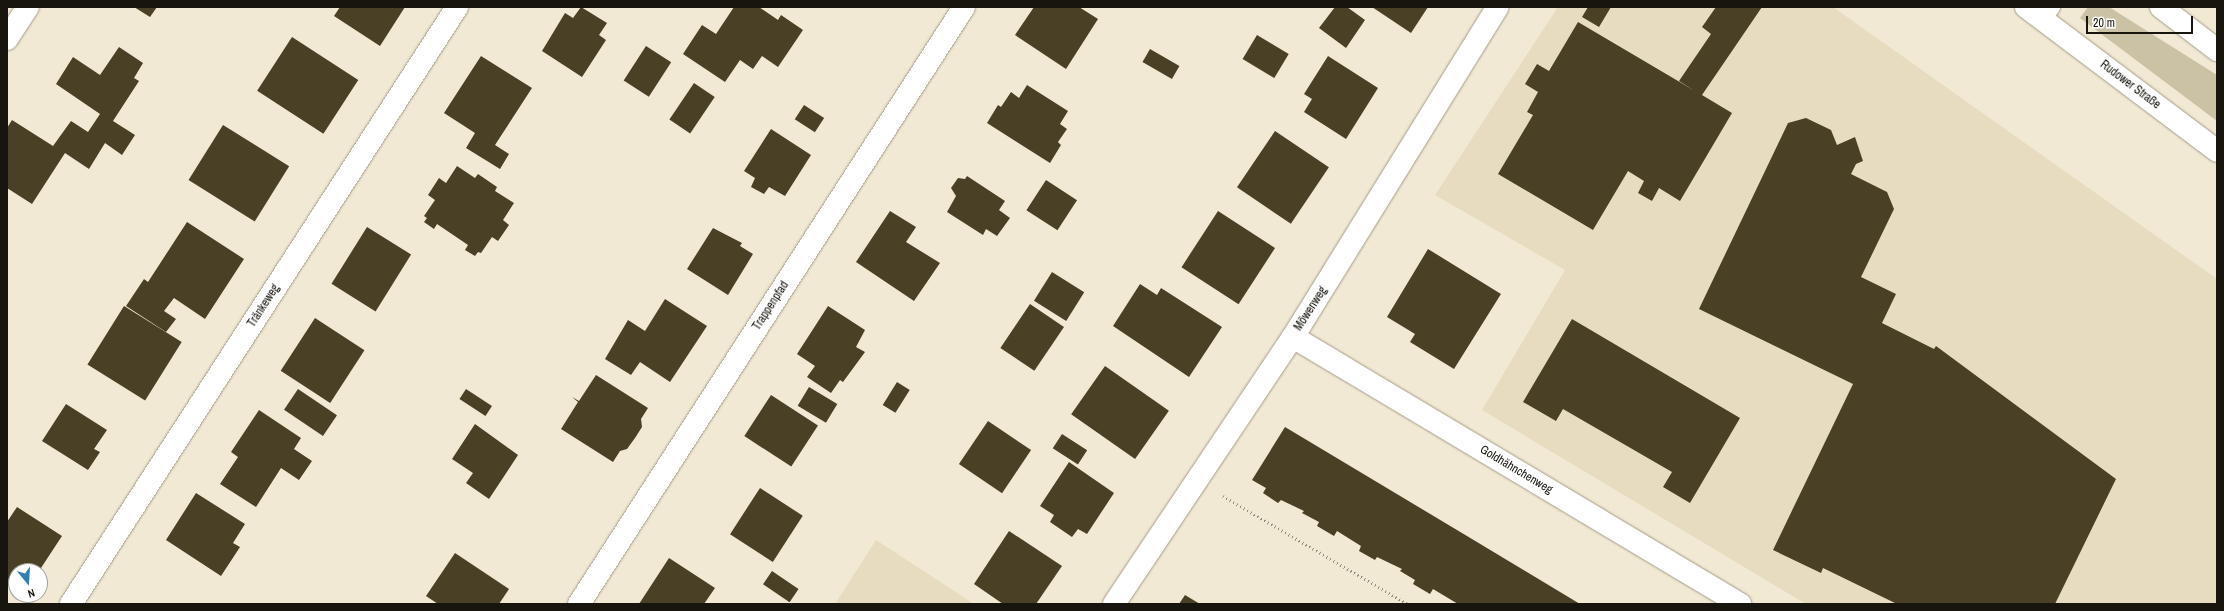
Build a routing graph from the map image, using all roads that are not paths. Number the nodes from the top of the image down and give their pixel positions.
1 (28, 7) edge
2 (457, 7) edge
3 (964, 7) edge
4 (1498, 7) edge
5 (2026, 7) edge
6 (2161, 7) edge
7 (2048, 13) edge
8 (7, 39) edge
9 (2217, 50) edge
10 (2217, 150) edge
11 (1293, 336) junction
12 (70, 604) edge
13 (579, 604) edge
14 (1114, 604) edge
15 (1740, 604) edge

1 - 8 street
2 - 12 street, Tränkeweg
3 - 13 street, Trappenpfad
4 - 11 street, Möwenweg
5 - 7 street, Rudower Straße
6 - 9 street
7 - 10 street, Rudower Straße
11 - 14 street, Möwenweg
11 - 15 street, Goldhähnchenweg

